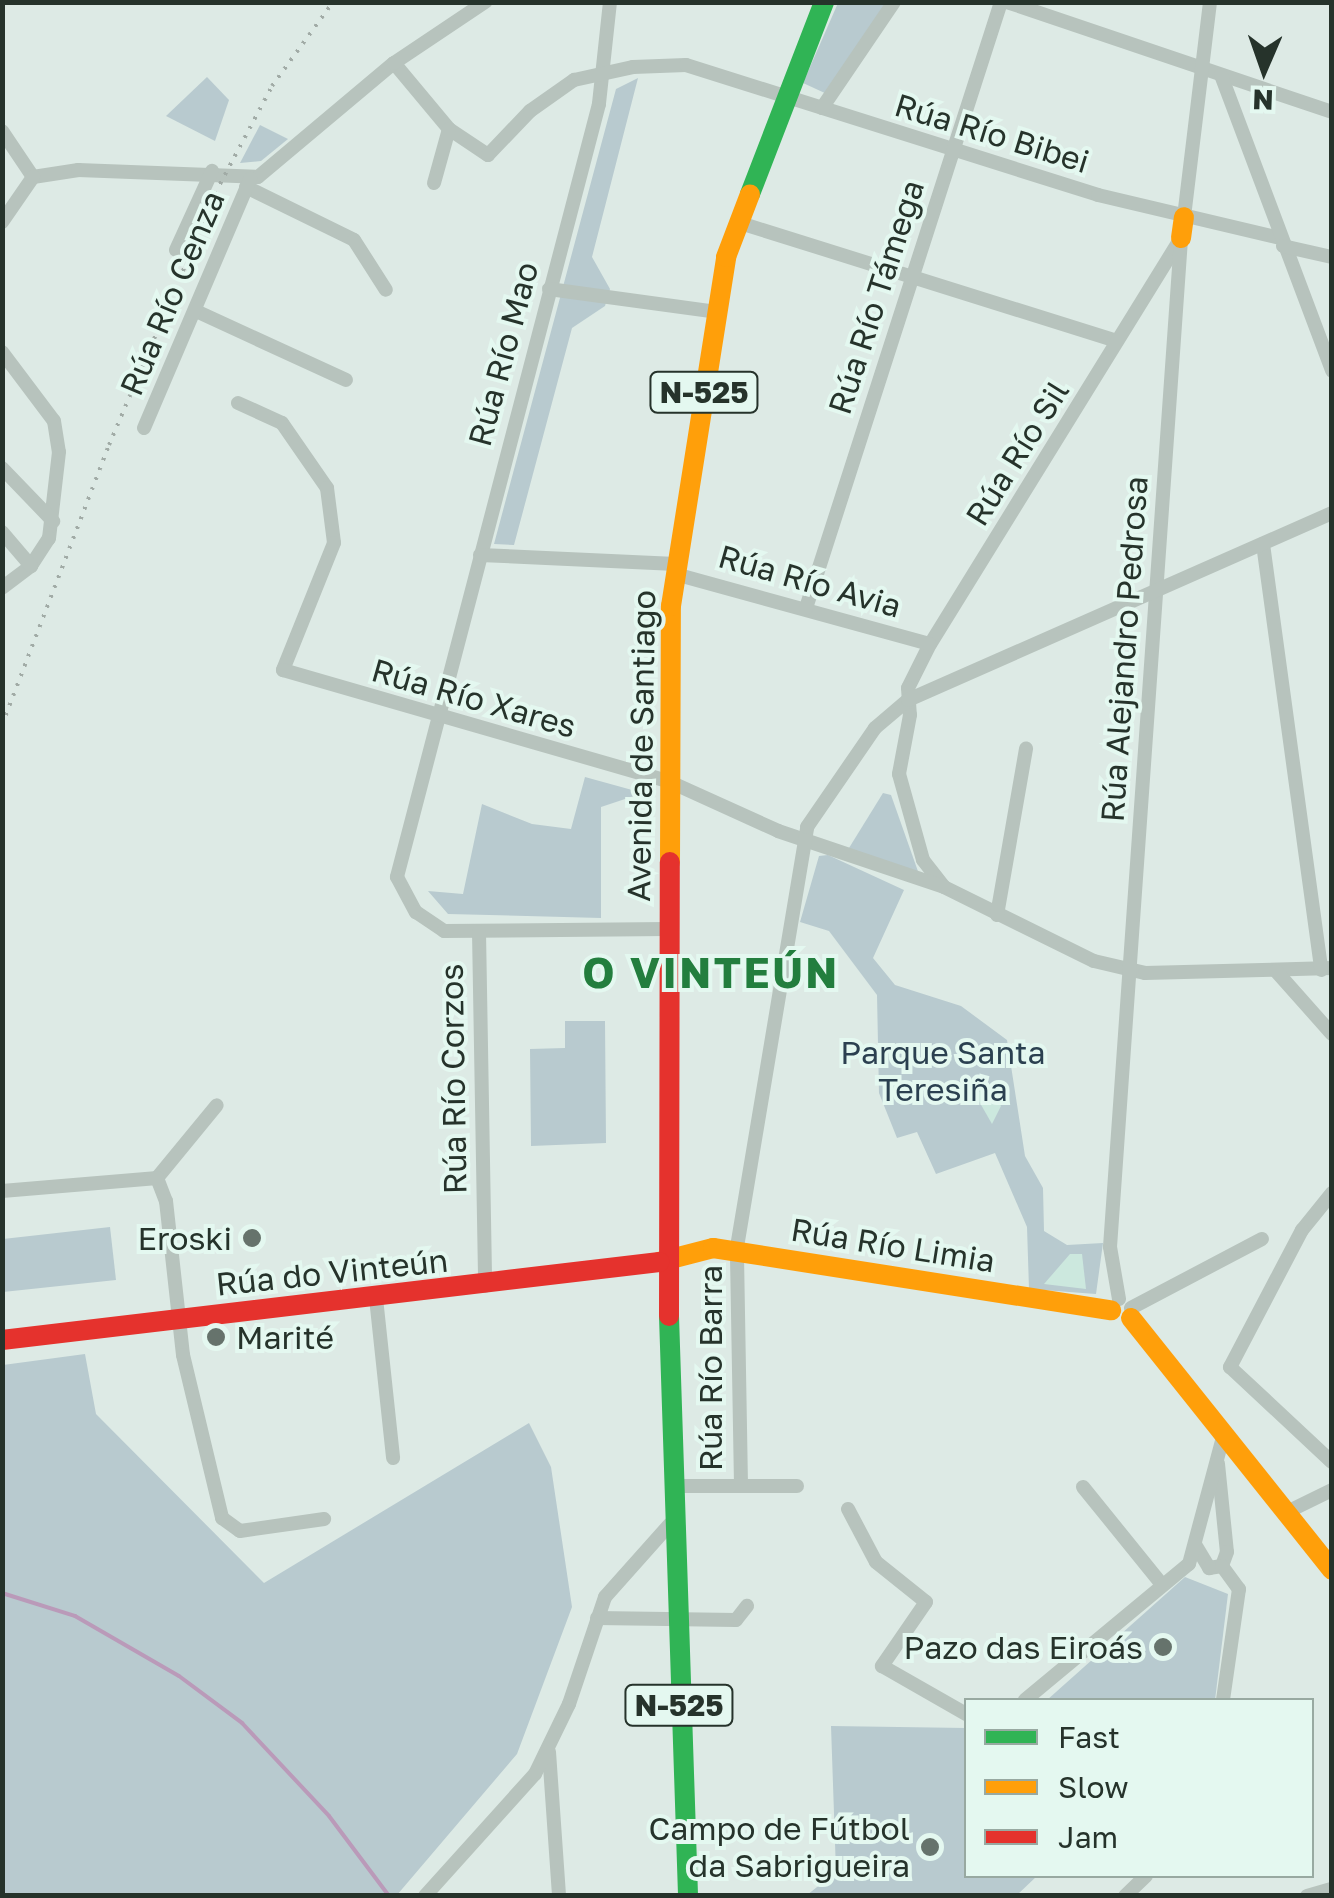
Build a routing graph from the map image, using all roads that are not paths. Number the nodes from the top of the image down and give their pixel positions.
1 (485, 2) edge
2 (610, 2) edge
3 (824, 2) edge
4 (894, 2) edge
5 (1004, 2) edge
6 (1210, 2) edge
7 (394, 63) junction
8 (1204, 70) junction
9 (606, 71) junction
10 (1220, 76) junction
11 (784, 96) junction
12 (822, 108) junction
13 (1332, 112) edge
14 (449, 130) junction
15 (5, 138) edge
16 (954, 151) junction
17 (218, 173) junction
18 (33, 177) junction
19 (248, 183) junction
20 (434, 183) dead end
21 (2, 222) edge
22 (737, 222) junction
23 (1183, 228) junction
24 (1281, 242) junction
25 (176, 250) dead end
26 (1332, 257) edge
27 (1162, 270) junction
28 (1180, 276) junction
29 (907, 280) junction
30 (549, 288) junction
31 (386, 290) dead end
32 (196, 312) junction
33 (716, 312) junction
34 (1117, 342) junction
35 (2, 352) edge
36 (1328, 352) edge
37 (1332, 371) edge
38 (346, 380) dead end
39 (238, 403) dead end
40 (144, 428) dead end
41 (2, 468) edge
42 (1332, 513) edge
43 (52, 520) junction
44 (2, 532) edge
45 (1263, 544) junction
46 (480, 555) junction
47 (31, 566) junction
48 (676, 569) junction
49 (2, 588) edge
50 (1159, 588) junction
51 (806, 608) junction
52 (930, 644) junction
53 (909, 708) junction
54 (437, 718) junction
55 (1026, 748) dead end
56 (668, 782) junction
57 (801, 840) junction
58 (944, 887) junction
59 (997, 915) junction
60 (667, 930) junction
61 (480, 932) junction
62 (1326, 969) edge
63 (1130, 970) junction
64 (1276, 971) junction
65 (1332, 1034) edge
66 (217, 1105) dead end
67 (156, 1178) junction
68 (2, 1191) edge
69 (1332, 1193) edge
70 (1262, 1239) dead end
71 (737, 1248) junction
72 (668, 1259) junction
73 (484, 1286) junction
74 (376, 1298) junction
75 (1123, 1309) junction
76 (176, 1319) junction
77 (2, 1340) edge
78 (1220, 1447) junction
79 (393, 1458) dead end
80 (1332, 1462) edge
81 (741, 1485) junction
82 (676, 1486) junction
83 (796, 1486) dead end
84 (1083, 1487) dead end
85 (1332, 1490) edge
86 (848, 1510) dead end
87 (1287, 1512) junction
88 (677, 1514) junction
89 (324, 1519) dead end
90 (1194, 1541) junction
91 (1216, 1567) junction
92 (1180, 1569) junction
93 (1332, 1570) edge
94 (1160, 1582) junction
95 (747, 1606) dead end
96 (597, 1618) junction
97 (678, 1618) junction
98 (1027, 1698) edge
99 (1224, 1698) edge
100 (964, 1713) edge
101 (549, 1750) junction
102 (1144, 1878) edge
103 (1332, 1889) edge
104 (425, 1896) edge
105 (558, 1896) edge
106 (688, 1896) edge
107 (1124, 1896) edge
108 (1307, 1896) edge

1 - 7 street
2 - 9 street, Rúa Río Mao
3 - 11 main road, Avenida de Santiago / N-525
4 - 12 street
5 - 8 street
5 - 16 street, Rúa Río Támega
6 - 8 street, Rúa Alejandro Pedrosa
7 - 14 street
7 - 19 street
8 - 10 street
8 - 23 street, Rúa Alejandro Pedrosa
9 - 11 street, Rúa Río Bibei
9 - 14 street, Rúa Río Bibei
9 - 30 street, Rúa Río Mao
10 - 13 street
10 - 24 street
11 - 12 street, Rúa Río Bibei
11 - 22 main road, Avenida de Santiago / N-525
12 - 16 street, Rúa Río Bibei
14 - 20 street
15 - 18 street
16 - 23 street, Rúa Río Bibei
16 - 29 street, Rúa Río Támega
17 - 18 street
17 - 19 street
17 - 25 street
18 - 21 street
19 - 31 street
19 - 32 street, Rúa Río Cenza
22 - 29 street
22 - 33 main road, Avenida de Santiago / N-525
23 - 24 street, Rúa Río Bibei
23 - 27 street, Rúa Río Sil
23 - 28 street, Rúa Alejandro Pedrosa
24 - 26 street, Rúa Río Bibei
24 - 36 street
27 - 28 street
27 - 34 street, Rúa Río Sil
28 - 50 street, Rúa Alejandro Pedrosa
29 - 34 street
29 - 51 street, Rúa Río Támega
30 - 33 street
30 - 46 street, Rúa Río Mao
32 - 38 street
32 - 40 street, Rúa Río Cenza
33 - 48 main road, Avenida de Santiago / N-525
34 - 52 street, Rúa Río Sil
35 - 43 street
36 - 37 street
39 - 54 street, Rúa Río Xares
41 - 43 street
42 - 45 street
43 - 47 street
44 - 47 street
45 - 50 street
45 - 62 street
46 - 48 street, Rúa Río Avia
46 - 54 street, Rúa Río Mao
47 - 49 street
48 - 51 street, Rúa Río Avia
48 - 56 main road, Avenida de Santiago / N-525
50 - 53 street
50 - 63 street, Rúa Alejandro Pedrosa
51 - 52 street, Rúa Río Avia
52 - 53 street, Rúa Río Sil
53 - 57 street, Rúa Río Sil
53 - 58 street
54 - 56 street, Rúa Río Xares
54 - 61 street, Rúa Río Mao
55 - 59 street
56 - 57 street, Rúa Río Xares
56 - 60 main road, Avenida de Santiago / N-525
57 - 58 street, Rúa Río Xares
57 - 71 street, Rúa Río Barra
58 - 59 street, Rúa Río Xares
59 - 63 street, Rúa Río Xares
60 - 61 street
60 - 72 main road, Avenida de Santiago / N-525
61 - 73 street, Rúa Río Corzos
62 - 64 street, Rúa Río Xares
63 - 64 street, Rúa Río Xares
63 - 75 street, Rúa Alejandro Pedrosa
64 - 65 street
66 - 67 street
67 - 68 street
67 - 76 street
69 - 80 street
70 - 75 street
71 - 72 main road, Rúa Río Limia
71 - 75 main road, Rúa Río Limia
71 - 81 street, Rúa Río Barra
72 - 73 main road, Rúa do Vinteún
72 - 82 main road, Avenida de Santiago / N-525
73 - 74 main road, Rúa do Vinteún
74 - 76 main road, Rúa do Vinteún
74 - 79 street
75 - 78 main road
76 - 77 main road, Rúa do Vinteún
76 - 89 street
78 - 87 main road
78 - 90 street
78 - 91 street
81 - 82 street, Rúa Río Barra
81 - 83 street
82 - 88 main road, Avenida de Santiago / N-525
84 - 94 street
85 - 87 street
86 - 100 street
87 - 93 main road
88 - 96 street
88 - 97 main road, N-525
90 - 91 street
90 - 92 street
91 - 92 street
91 - 99 street
92 - 94 street
94 - 98 street
95 - 97 street
96 - 97 street
96 - 101 street
97 - 106 main road, N-525
101 - 104 street
101 - 105 street
102 - 107 street
103 - 108 street

